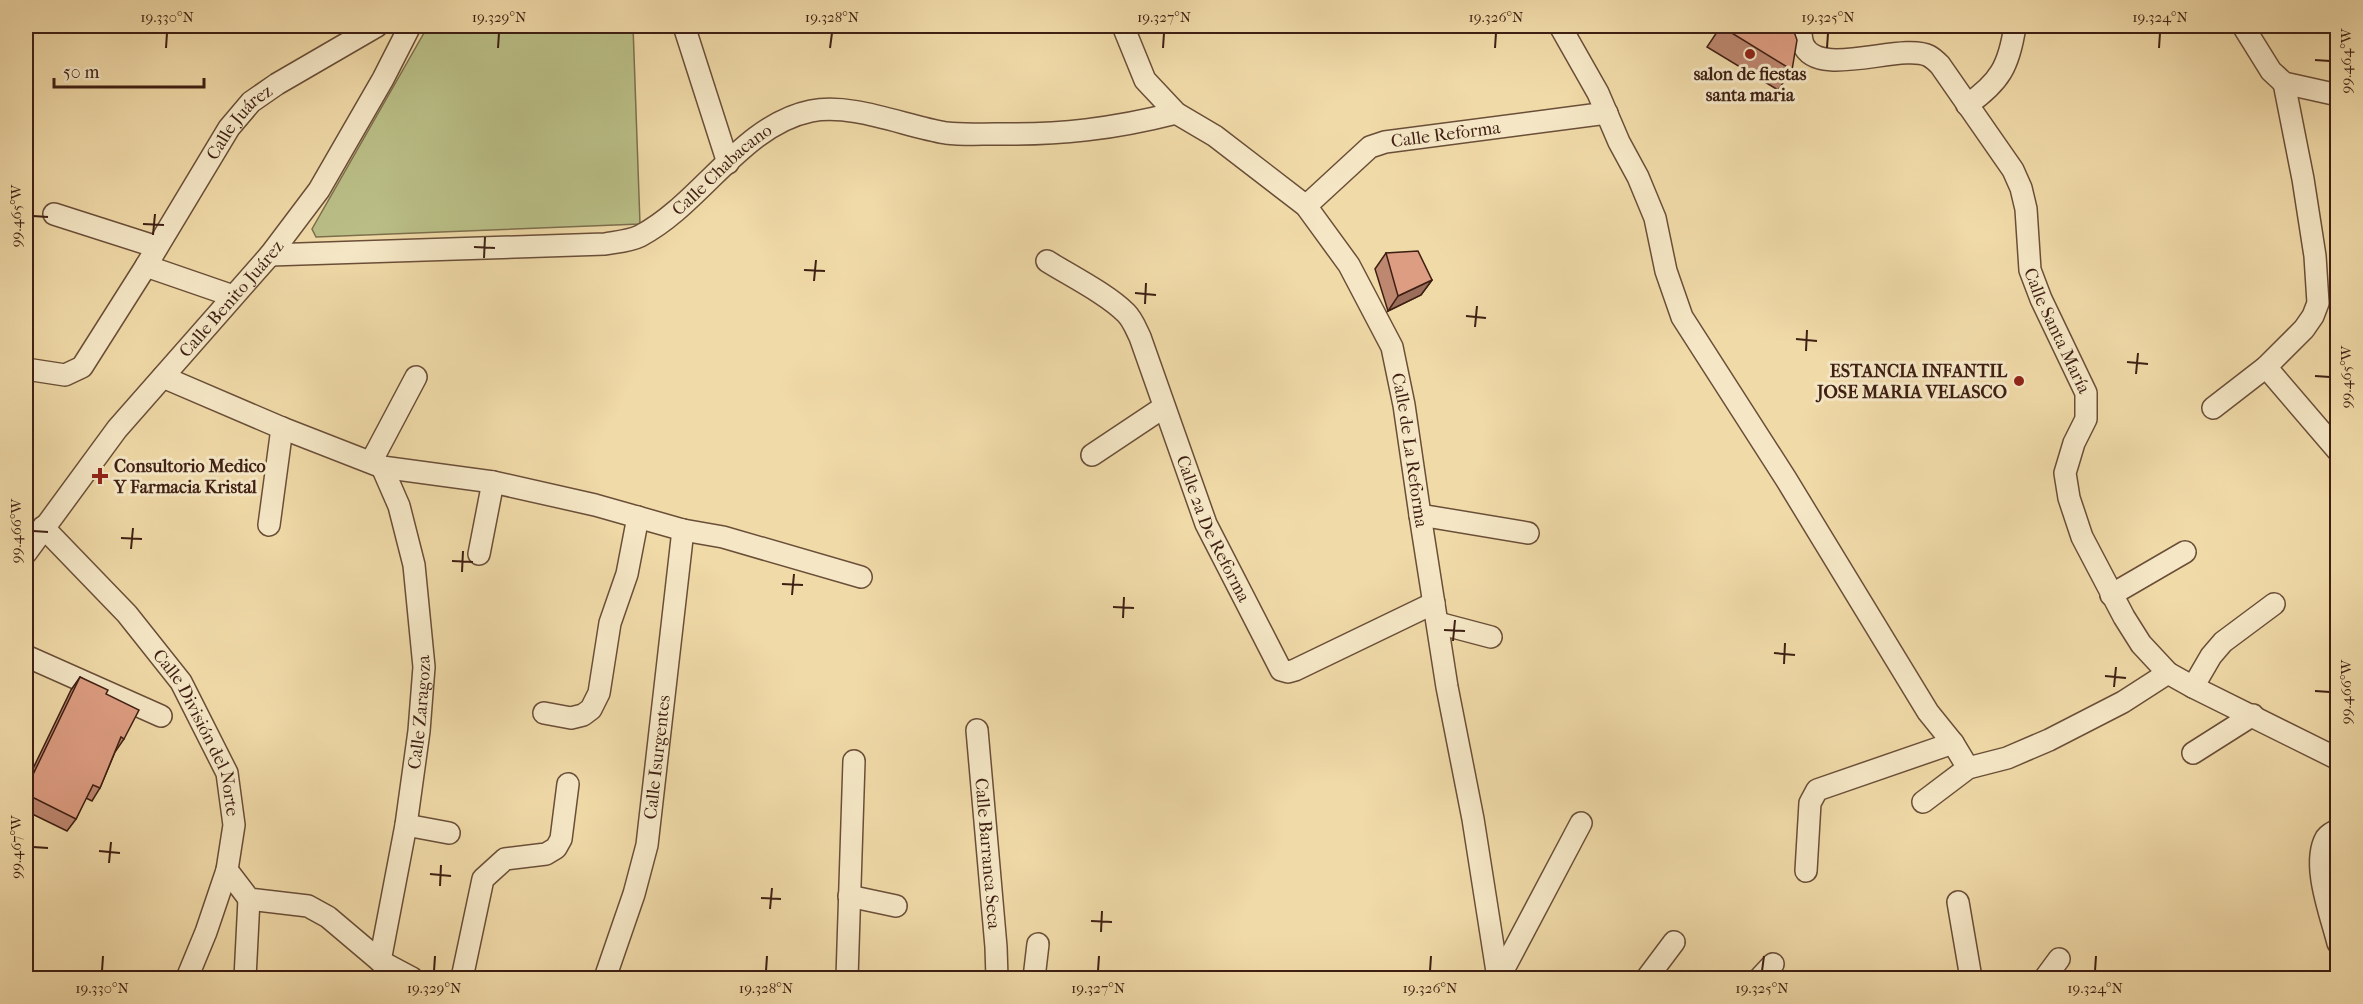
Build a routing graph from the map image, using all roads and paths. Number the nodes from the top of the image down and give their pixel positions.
1 (377, 26) edge
2 (410, 26) edge
3 (684, 26) edge
4 (1123, 26) edge
5 (1560, 26) edge
6 (1800, 26) edge
7 (2015, 26) edge
8 (2243, 26) edge
9 (2284, 83) junction
10 (2337, 95) edge
11 (1968, 105) junction
12 (1176, 113) junction
13 (1607, 113) junction
14 (728, 162) junction
15 (1306, 206) junction
16 (54, 214) dead end
17 (157, 248) junction
18 (270, 255) junction
19 (1047, 261) dead end
20 (146, 266) junction
21 (233, 296) junction
22 (2266, 367) junction
23 (26, 369) edge
24 (416, 376) dead end
25 (163, 377) junction
26 (1164, 407) junction
27 (2213, 408) dead end
28 (282, 428) junction
29 (2337, 451) edge
30 (1092, 455) dead end
31 (376, 464) junction
32 (493, 482) junction
33 (1420, 515) junction
34 (638, 517) junction
35 (269, 525) dead end
36 (43, 527) junction
37 (682, 530) junction
38 (1528, 533) dead end
39 (2185, 552) dead end
40 (26, 553) edge
41 (478, 554) dead end
42 (861, 577) dead end
43 (2111, 595) junction
44 (2274, 604) dead end
45 (1436, 613) junction
46 (1491, 637) dead end
47 (26, 657) edge
48 (2168, 672) junction
49 (2193, 687) junction
50 (544, 713) dead end
51 (2253, 715) junction
52 (161, 716) dead end
53 (977, 730) dead end
54 (1953, 743) junction
55 (2193, 753) dead end
56 (2337, 759) edge
57 (854, 761) dead end
58 (1968, 768) junction
59 (568, 784) dead end
60 (1923, 802) dead end
61 (1581, 823) dead end
62 (406, 825) junction
63 (2337, 830) edge
64 (449, 833) dead end
65 (227, 870) junction
66 (1806, 871) dead end
67 (849, 896) junction
68 (249, 899) junction
69 (1958, 902) dead end
70 (896, 906) dead end
71 (1674, 942) dead end
72 (2337, 943) edge
73 (1038, 944) dead end
74 (2059, 959) dead end
75 (380, 961) junction
76 (187, 978) edge
77 (245, 978) edge
78 (412, 978) edge
79 (462, 978) edge
80 (605, 978) edge
81 (847, 978) edge
82 (997, 978) edge
83 (1034, 978) edge
84 (1499, 978) edge
85 (1647, 978) edge
86 (1971, 978) edge
87 (2044, 978) edge

1 - 17 street, Calle Juárez
2 - 18 street, Calle Benito Juárez
3 - 14 street
4 - 12 street, Calle de La Reforma
5 - 13 street
6 - 11 street, Calle Santa María
7 - 11 street
8 - 9 street
9 - 10 street
9 - 22 street
11 - 43 street, Calle Santa María
12 - 14 street, Calle Chabacano
12 - 15 street, Calle de La Reforma
13 - 15 street, Calle Reforma
13 - 54 street
14 - 18 street, Calle Chabacano
15 - 33 street, Calle de La Reforma
16 - 17 street
17 - 20 street, Calle Juárez
18 - 21 street, Calle Benito Juárez
19 - 26 street, Calle 2a De Reforma
20 - 21 street
20 - 23 street, Calle Juárez
21 - 25 street, Calle Benito Juárez
22 - 27 street
22 - 29 street
24 - 31 street
25 - 28 street
25 - 36 street, Calle Benito Juárez
26 - 30 street
26 - 45 street, Calle 2a De Reforma
28 - 31 street
28 - 35 street
31 - 32 street
31 - 62 street, Calle Zaragoza
32 - 34 street
32 - 41 street
33 - 38 street
33 - 45 street, Calle de La Reforma
34 - 37 street
34 - 50 street
36 - 40 street, Calle Benito Juárez
36 - 65 street, Calle División del Norte
37 - 42 street
37 - 80 street, Calle Isurgentes
39 - 43 street
43 - 48 street, Calle Santa María
44 - 49 street
45 - 46 street
45 - 84 street, Calle de La Reforma
47 - 52 street
48 - 49 street, Calle Santa María
48 - 58 street
49 - 51 street, Calle Santa María
51 - 55 street
51 - 56 street, Calle Santa María
53 - 82 street, Calle Barranca Seca
54 - 58 street
54 - 66 street
57 - 67 street
58 - 60 street
59 - 79 street
61 - 84 street
62 - 64 street
62 - 75 street, Calle Zaragoza
63 - 72 street
65 - 68 street
65 - 76 street, Calle División del Norte
67 - 70 street
67 - 81 street
68 - 75 street
68 - 77 street
69 - 86 street
71 - 85 street
73 - 83 street
74 - 87 street
75 - 78 street

